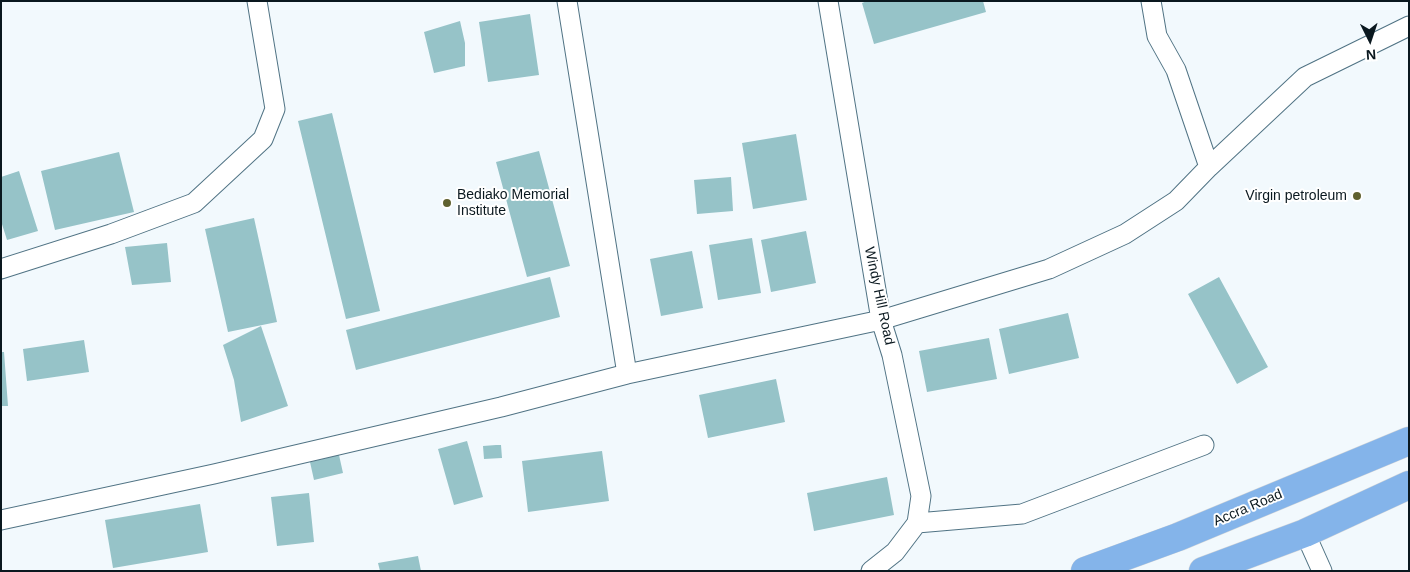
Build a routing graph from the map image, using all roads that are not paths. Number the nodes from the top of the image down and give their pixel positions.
1 (257, 1) edge
2 (567, 1) edge
3 (828, 1) edge
4 (1151, 1) edge
5 (1409, 26) edge
6 (1209, 167) junction
7 (1, 268) edge
8 (881, 320) junction
9 (627, 374) junction
10 (1409, 441) edge
11 (1204, 445) dead end
12 (1409, 485) edge
13 (1, 520) edge
14 (917, 523) junction
15 (1305, 533) junction
16 (871, 571) edge
17 (1085, 571) edge
18 (1203, 571) edge
19 (1322, 571) edge

1 - 7 street
2 - 9 street
3 - 8 street, Windy Hill Road
4 - 6 street
5 - 6 street
6 - 8 street
8 - 9 street
8 - 14 street, Windy Hill Road
9 - 13 street
10 - 17 highway, Accra Road
11 - 14 street
12 - 15 highway
14 - 16 street, Windy Hill Road
15 - 18 highway
15 - 19 street

